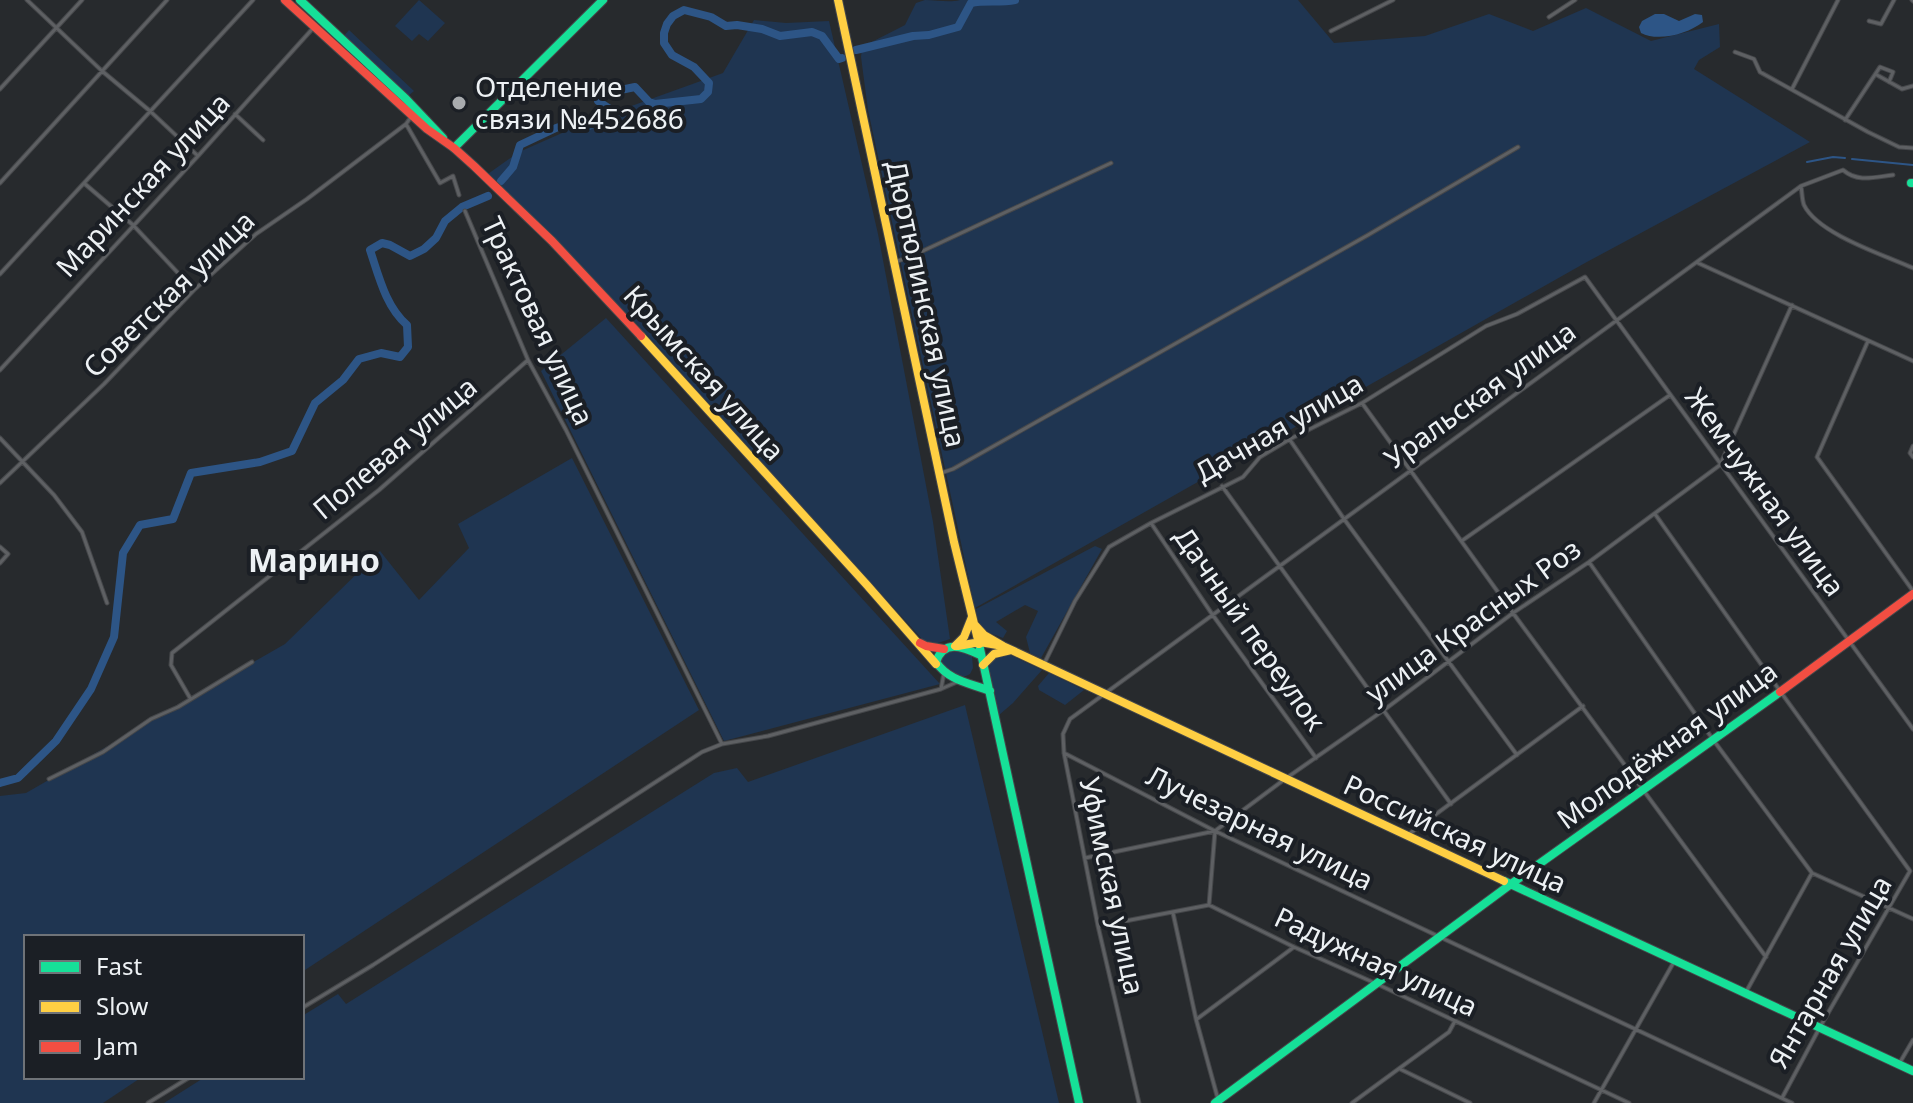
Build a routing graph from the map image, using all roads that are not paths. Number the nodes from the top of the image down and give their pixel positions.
1 (27, 0) edge
2 (82, 0) edge
3 (167, 0) edge
4 (253, 0) edge
5 (285, 0) edge
6 (603, 0) edge
7 (838, 0) edge
8 (1393, 0) edge
9 (1575, 0) edge
10 (1838, 0) edge
11 (1894, 0) edge
12 (298, 3) edge
13 (1549, 17) dead end
14 (1869, 21) dead end
15 (315, 26) junction
16 (57, 28) junction
17 (1331, 31) dead end
18 (1735, 52) dead end
19 (102, 71) junction
20 (1875, 74) junction
21 (1889, 82) junction
22 (1913, 86) edge
23 (0, 89) edge
24 (1792, 89) junction
25 (150, 111) junction
26 (235, 114) junction
27 (412, 115) junction
28 (1845, 120) junction
29 (406, 124) junction
30 (263, 140) dead end
31 (452, 146) junction
32 (1518, 147) dead end
33 (1912, 148) edge
34 (198, 156) junction
35 (1111, 163) dead end
36 (1893, 175) dead end
37 (0, 183) edge
38 (84, 183) junction
39 (1801, 186) junction
40 (459, 195) dead end
41 (465, 211) dead end
42 (133, 225) junction
43 (895, 262) junction
44 (1698, 263) junction
45 (1913, 268) edge
46 (0, 274) edge
47 (1585, 277) joint
48 (194, 290) junction
49 (1792, 305) junction
50 (1618, 320) junction
51 (1868, 341) junction
52 (528, 360) junction
53 (1913, 361) edge
54 (0, 369) edge
55 (1670, 395) junction
56 (1362, 403) junction
57 (0, 438) edge
58 (1290, 439) junction
59 (1913, 446) edge
60 (1913, 457) edge
61 (23, 461) junction
62 (1720, 465) junction
63 (1410, 471) junction
64 (941, 473) junction
65 (0, 483) edge
66 (1222, 486) junction
67 (1655, 514) junction
68 (1344, 519) junction
69 (1151, 523) junction
70 (1462, 540) junction
71 (0, 547) edge
72 (1589, 562) junction
73 (0, 563) edge
74 (1279, 567) junction
75 (1913, 592) edge
76 (107, 603) dead end
77 (1513, 613) junction
78 (1212, 614) junction
79 (972, 617) junction
80 (915, 641) junction
81 (977, 641) junction
82 (1849, 641) junction
83 (955, 646) junction
84 (1008, 648) junction
85 (944, 649) junction
86 (980, 655) junction
87 (1450, 661) junction
88 (252, 662) dead end
89 (1044, 664) junction
90 (983, 665) junction
91 (942, 671) junction
92 (962, 681) junction
93 (941, 689) junction
94 (990, 691) junction
95 (1780, 691) junction
96 (1103, 694) junction
97 (190, 698) junction
98 (1583, 706) junction
99 (1384, 710) junction
100 (1913, 729) edge
101 (1714, 741) junction
102 (722, 744) junction
103 (1064, 753) junction
104 (1517, 755) junction
105 (1316, 758) junction
106 (49, 779) dead end
107 (1285, 779) junction
108 (1644, 791) junction
109 (1451, 804) junction
110 (1215, 831) junction
111 (1407, 835) junction
112 (1084, 859) junction
113 (1812, 873) junction
114 (1511, 884) junction
115 (1209, 905) junction
116 (1889, 908) junction
117 (1173, 913) junction
118 (1913, 919) edge
119 (1098, 926) junction
120 (1439, 938) junction
121 (1294, 947) junction
122 (1766, 957) junction
123 (1675, 960) junction
124 (1377, 984) junction
125 (1746, 993) junction
126 (304, 1007) edge
127 (1196, 1019) junction
128 (1455, 1021) junction
129 (1820, 1027) junction
130 (1636, 1028) junction
131 (1913, 1040) edge
132 (1899, 1064) junction
133 (1400, 1069) junction
134 (1913, 1071) edge
135 (187, 1079) edge
136 (1601, 1090) junction
137 (1782, 1098) junction
138 (1218, 1102) edge
139 (148, 1103) edge
140 (1079, 1103) edge
141 (1139, 1103) edge
142 (1352, 1103) edge
143 (1470, 1103) edge
144 (1594, 1103) edge
145 (1629, 1103) edge
146 (1792, 1103) edge

1 - 16 street
2 - 16 street
3 - 19 street
4 - 25 street
5 - 12 main road
6 - 31 main road
7 - 43 main road, Дюртюлинская улица
8 - 17 street
9 - 13 street
10 - 24 street
11 - 14 street
12 - 15 main road
12 - 31 main road
15 - 26 street, Маринская улица
15 - 27 main road
16 - 19 street
16 - 23 street
18 - 24 street
19 - 25 street
19 - 37 street
20 - 21 street
20 - 21 street
20 - 28 street
21 - 22 street
24 - 28 street
25 - 34 street
25 - 38 street
26 - 30 street
26 - 34 street, Маринская улица
27 - 29 street, Советская улица
27 - 31 main road
28 - 33 street
29 - 40 street, Трактовая улица
29 - 48 street, Советская улица
31 - 80 main road, Крымская улица
32 - 64 street
34 - 42 street, Маринская улица
35 - 43 street
36 - 39 street, Уральская улица
38 - 42 street
38 - 46 street
39 - 44 street, Уральская улица
39 - 45 street
41 - 52 street, Трактовая улица
42 - 48 street
42 - 54 street, Маринская улица
43 - 64 main road, Дюртюлинская улица
44 - 49 street
44 - 50 street, Уральская улица
47 - 50 street, Жемчужная улица
47 - 56 street, Дачная улица
48 - 61 street, Советская улица
49 - 51 street
49 - 62 street, улица Красных Роз
50 - 55 street, Жемчужная улица
50 - 63 street, Уральская улица
51 - 53 street
51 - 75 street
52 - 97 street, Полевая улица
52 - 102 street, Трактовая улица
55 - 62 street, Жемчужная улица
55 - 70 street
56 - 58 street, Дачная улица
56 - 63 street
57 - 61 street
58 - 66 street, Дачная улица
58 - 68 street
59 - 60 street
61 - 65 street, Советская улица
61 - 76 street
62 - 67 street, улица Красных Роз
62 - 82 street, Жемчужная улица
63 - 68 street, Уральская улица
63 - 70 street
64 - 79 main road, Дюртюлинская улица
66 - 69 street, Дачная улица
66 - 74 street
67 - 72 street, улица Красных Роз
67 - 95 street, Янтарная улица
68 - 74 street, Уральская улица
68 - 87 street
69 - 78 street, Дачный переулок
69 - 89 street, Дачная улица
70 - 77 street
71 - 73 street
72 - 77 street, улица Красных Роз
72 - 101 street
74 - 78 street, Уральская улица
74 - 99 street
75 - 82 main road, Молодёжная улица
77 - 87 street, улица Красных Роз
77 - 98 street
78 - 96 street, Уральская улица
78 - 105 street, Дачный переулок
79 - 81 main road, Дюртюлинская улица
79 - 83 main road
79 - 84 main road
80 - 85 main road
80 - 91 main road, Крымская улица
81 - 83 main road
81 - 84 main road, Российская улица
81 - 86 main road, Дюртюлинская улица
82 - 95 main road, Молодёжная улица
82 - 100 street, Жемчужная улица
83 - 85 main road
83 - 86 main road
84 - 89 main road, Российская улица
84 - 90 main road
85 - 91 main road
86 - 90 main road
87 - 99 street, улица Красных Роз
87 - 104 street
88 - 97 street
89 - 96 main road, Российская улица
90 - 92 main road
90 - 94 main road
91 - 92 main road
91 - 93 street
92 - 93 street
92 - 94 main road
93 - 102 street
94 - 140 main road
95 - 101 main road, Молодёжная улица
95 - 116 street, Янтарная улица
96 - 103 street, Уфимская улица
96 - 107 main road, Российская улица
97 - 106 street
98 - 104 street
98 - 108 street
99 - 105 street, улица Красных Роз
99 - 109 street
101 - 108 main road, Молодёжная улица
101 - 113 street
102 - 126 street
103 - 110 street, Лучезарная улица
103 - 112 street, Уфимская улица
104 - 109 street
105 - 107 street, улица Красных Роз
107 - 110 street, улица Красных Роз
107 - 111 main road, Российская улица
108 - 114 main road, Молодёжная улица
108 - 122 street
109 - 111 street
110 - 112 street, улица Красных Роз
110 - 115 street
110 - 120 street, Лучезарная улица
111 - 114 main road, Российская улица
112 - 119 street, Уфимская улица
113 - 116 street
113 - 122 street
114 - 120 main road, Молодёжная улица
114 - 123 main road, Российская улица
115 - 117 street
115 - 121 street, Радужная улица
116 - 118 street
116 - 129 street, Янтарная улица
117 - 119 street
117 - 127 street
119 - 141 street, Уфимская улица
120 - 124 main road, Молодёжная улица
120 - 130 street, Лучезарная улица
121 - 124 street, Радужная улица
121 - 127 street
122 - 125 street
123 - 125 main road, Российская улица
123 - 130 street
124 - 128 street, Радужная улица
124 - 138 main road, Молодёжная улица
125 - 129 main road, Российская улица
127 - 138 street
128 - 133 street
128 - 136 street, Радужная улица
129 - 132 main road, Российская улица
129 - 137 street, Янтарная улица
130 - 136 street
130 - 137 street, Лучезарная улица
131 - 132 street
132 - 134 main road, Российская улица
133 - 142 street
133 - 143 street
135 - 139 street
136 - 144 street
136 - 145 street, Радужная улица
137 - 146 street, Лучезарная улица

